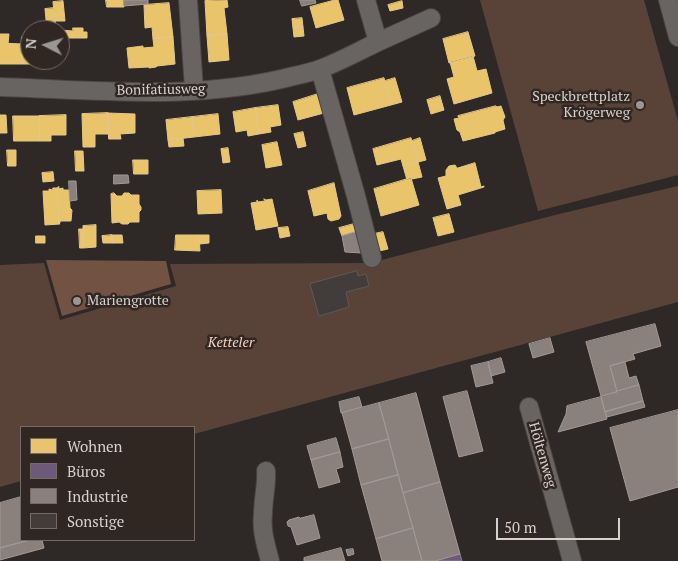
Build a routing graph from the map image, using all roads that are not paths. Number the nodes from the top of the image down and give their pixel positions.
1 (188, 0) edge
2 (366, 0) edge
3 (668, 0) edge
4 (431, 18) dead end
5 (678, 37) edge
6 (378, 42) junction
7 (320, 69) junction
8 (0, 87) edge
9 (194, 90) junction
10 (372, 258) dead end
11 (529, 407) dead end
12 (266, 471) dead end
13 (270, 561) edge
14 (572, 561) edge

1 - 9 street
2 - 6 street
3 - 5 street
4 - 6 street, Bonifatiusweg
6 - 7 street, Bonifatiusweg
7 - 9 street, Bonifatiusweg
7 - 10 street
8 - 9 street, Bonifatiusweg
11 - 14 street, Höltenweg
12 - 13 street

